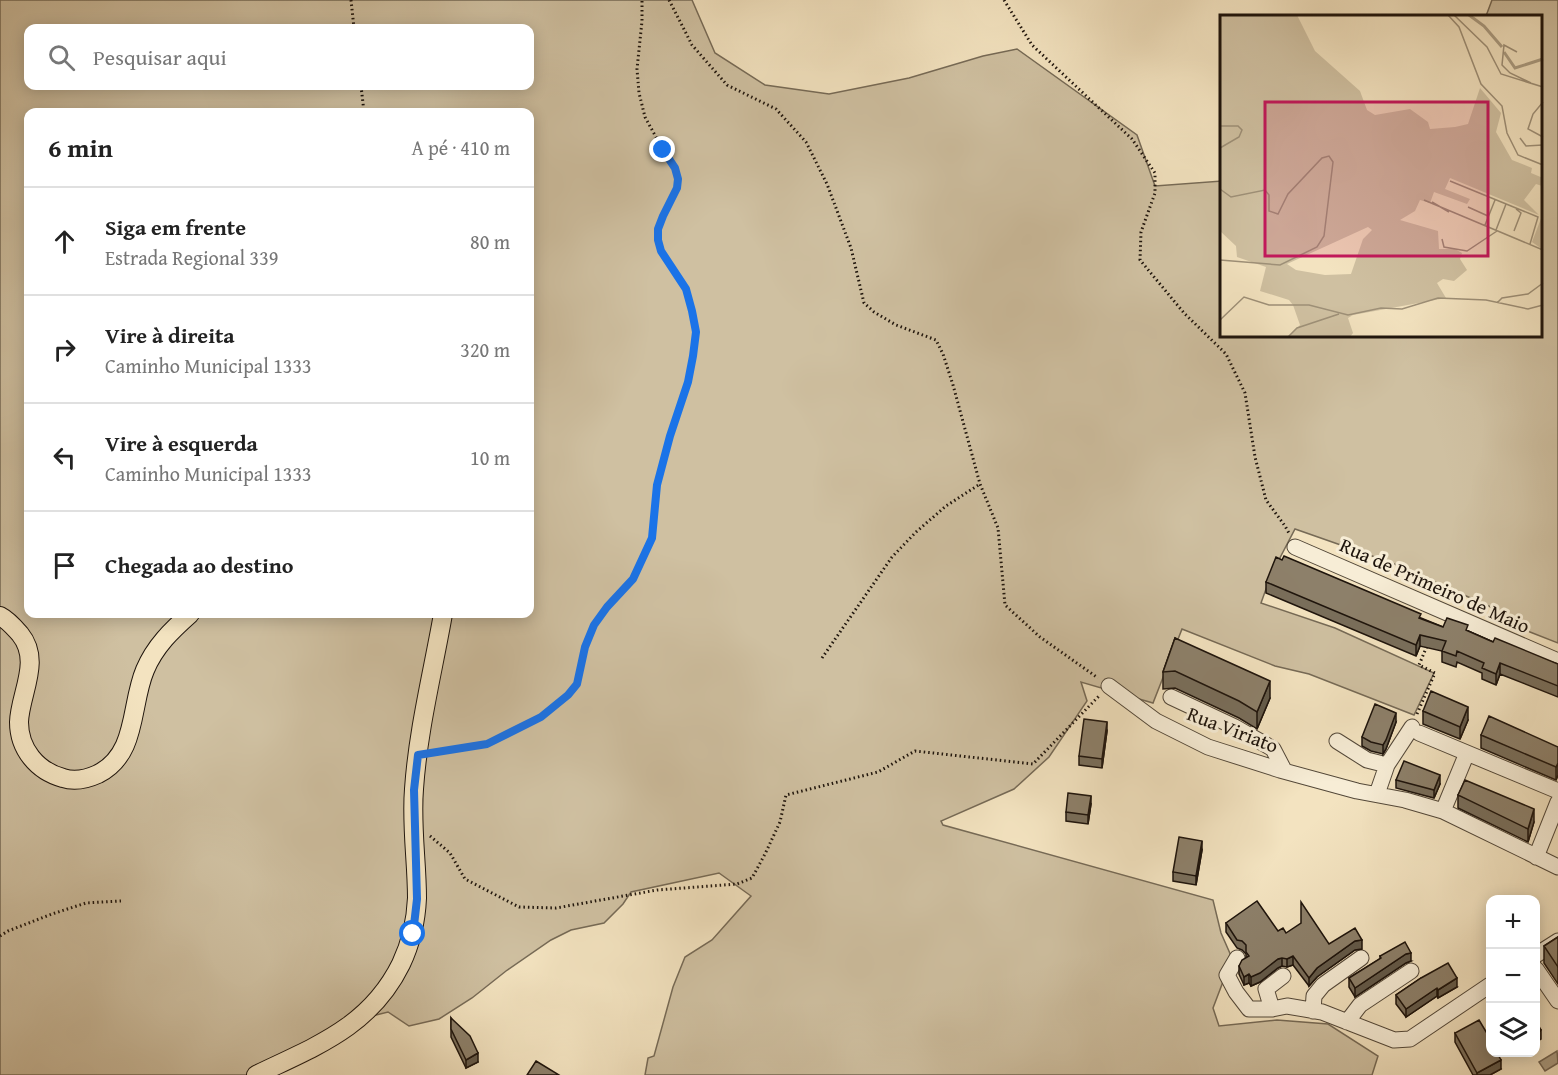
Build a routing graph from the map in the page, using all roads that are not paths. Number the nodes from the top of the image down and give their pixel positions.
1 (1295, 547) road end
2 (0, 616) edge
3 (185, 618) edge
4 (442, 618) edge
5 (1558, 661) edge
6 (1109, 686) road end
7 (1171, 697) dead end
8 (1337, 741) dead end
9 (1467, 753) junction
10 (1387, 765) junction
11 (1284, 770) junction
12 (1558, 791) edge
13 (1377, 794) junction
14 (1558, 802) edge
15 (1443, 811) junction
16 (1536, 857) junction
17 (1558, 867) edge
18 (1558, 941) edge
19 (1540, 953) edge
20 (1237, 958) dead end
21 (1361, 958) dead end
22 (1411, 971) dead end
23 (1540, 975) edge
24 (1283, 976) dead end
25 (1486, 989) edge
26 (1558, 1001) edge
27 (1272, 1009) junction
28 (1312, 1011) junction
29 (1347, 1022) junction
30 (256, 1075) edge

1 - 5 street, Rua de Primeiro de Maio
2 - 3 main road
4 - 30 main road
6 - 11 street, Rua Viriato
7 - 11 street, Rua Viriato
8 - 10 street
9 - 10 street
9 - 12 street
9 - 15 street
10 - 13 street
11 - 13 street, Rua Viriato
13 - 15 street, Rua Viriato
14 - 16 street
15 - 16 street, Rua Viriato
16 - 17 street, Rua Viriato
18 - 19 street
20 - 27 street
21 - 28 street
22 - 29 street
23 - 26 street
24 - 27 street
25 - 29 street
27 - 28 street
28 - 29 street

